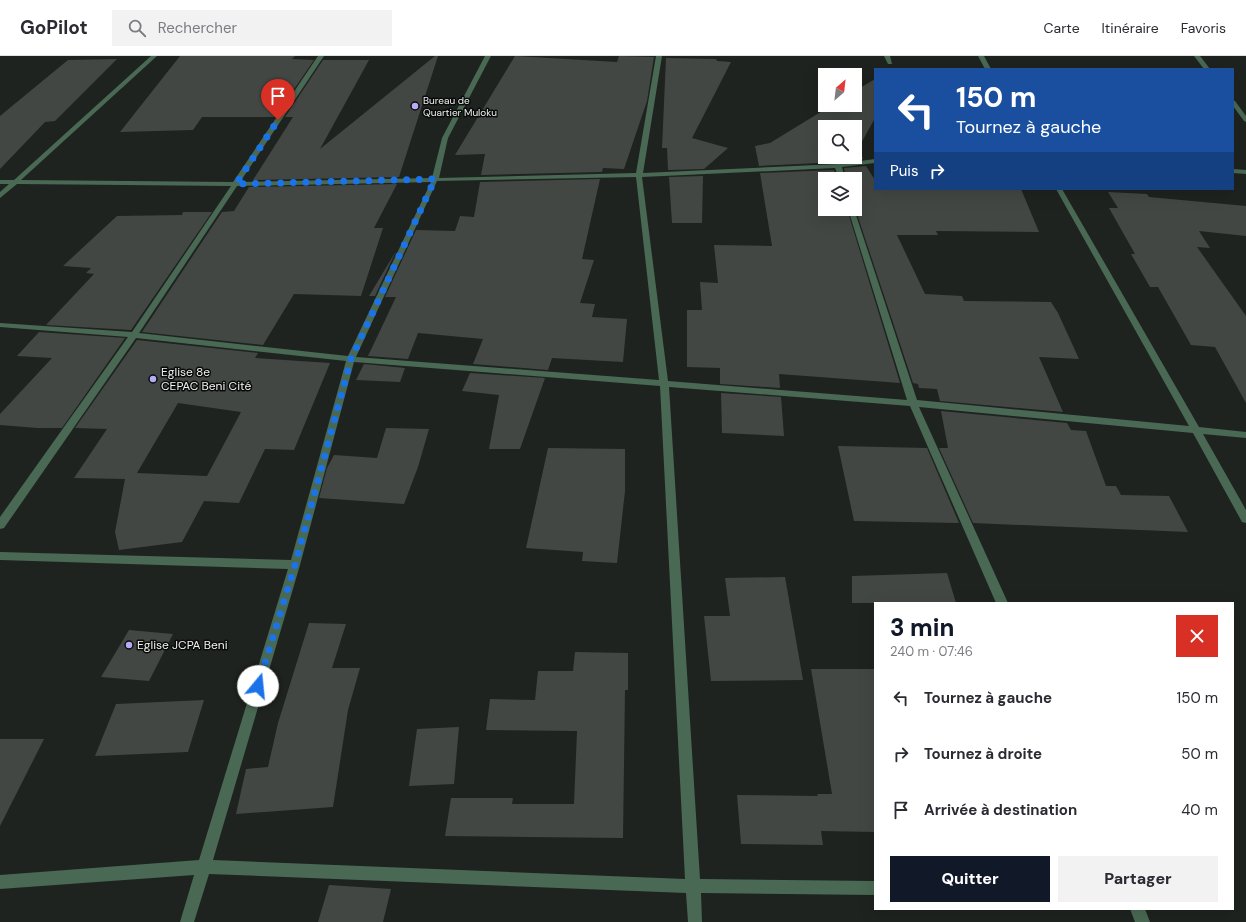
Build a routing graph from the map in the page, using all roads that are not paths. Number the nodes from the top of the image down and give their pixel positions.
1 (154, 56) edge
2 (321, 56) edge
3 (488, 56) edge
4 (659, 56) edge
5 (887, 56) edge
6 (981, 56) edge
7 (1197, 56) edge
8 (890, 63) dead end
9 (987, 68) edge
10 (1206, 68) edge
11 (1234, 103) edge
12 (1246, 120) edge
13 (874, 161) edge
14 (838, 166) junction
15 (1234, 171) edge
16 (840, 172) edge
17 (1246, 172) edge
18 (639, 175) junction
19 (435, 179) junction
20 (0, 182) edge
21 (17, 182) junction
22 (236, 184) junction
23 (1060, 190) edge
24 (0, 196) edge
25 (854, 216) edge
26 (0, 325) edge
27 (134, 335) junction
28 (351, 359) junction
29 (664, 385) junction
30 (913, 403) junction
31 (1196, 430) junction
32 (1246, 435) edge
33 (1246, 519) edge
34 (0, 525) edge
35 (0, 556) edge
36 (295, 565) junction
37 (1002, 602) edge
38 (204, 867) junction
39 (0, 882) edge
40 (692, 886) junction
41 (874, 888) edge
42 (1138, 910) edge
43 (187, 922) edge
44 (695, 922) edge
45 (1143, 922) edge

1 - 21 street
2 - 22 street
3 - 19 street
4 - 18 street
5 - 8 street
6 - 9 street
7 - 10 street
11 - 12 street
13 - 14 street
14 - 16 street
14 - 18 street
15 - 17 street
18 - 19 street
18 - 29 street
19 - 22 street
19 - 28 street
20 - 21 street
21 - 22 street
21 - 24 street
22 - 27 street
23 - 31 street
25 - 30 street
26 - 27 street
27 - 28 street
27 - 34 street
28 - 29 street
28 - 36 street
29 - 30 street
29 - 40 street
30 - 31 street
30 - 37 street
31 - 32 street
31 - 33 street
35 - 36 street
36 - 38 street
38 - 39 street
38 - 40 street
38 - 43 street
40 - 41 street
40 - 44 street
42 - 45 street

